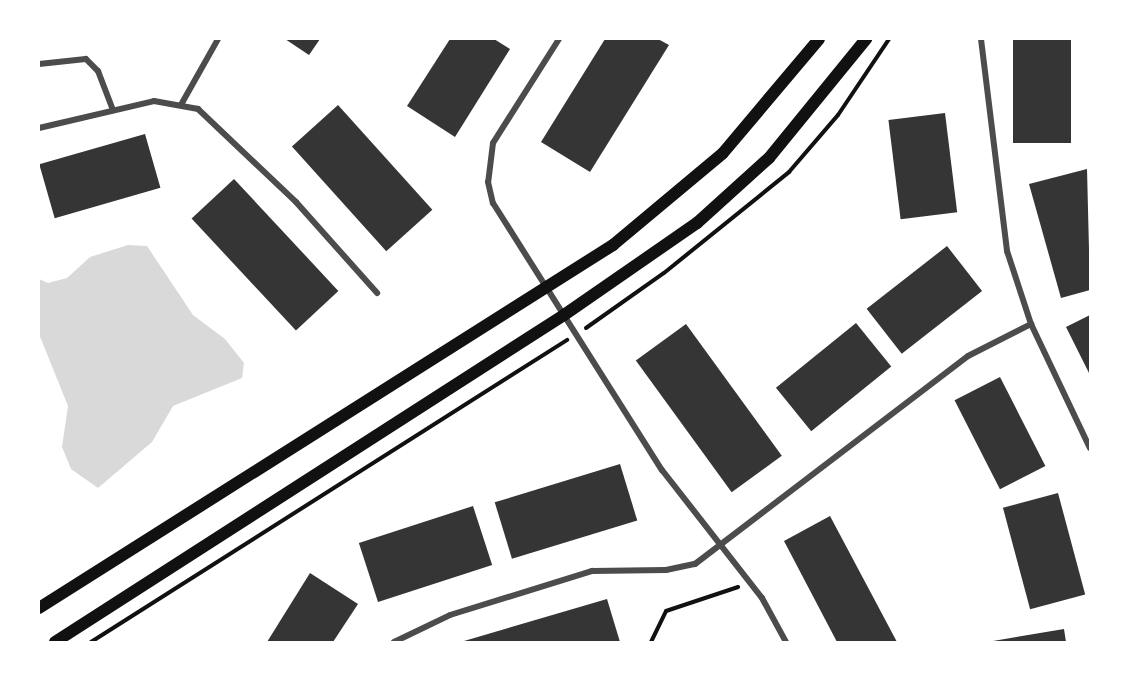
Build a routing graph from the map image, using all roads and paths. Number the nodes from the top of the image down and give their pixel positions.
1 (218, 39) edge
2 (560, 39) edge
3 (819, 39) edge
4 (866, 39) edge
5 (981, 39) edge
6 (39, 64) edge
7 (182, 103) junction
8 (113, 110) junction
9 (39, 128) edge
10 (547, 290) junction
11 (377, 293) dead end
12 (564, 315) junction
13 (1031, 324) junction
14 (1090, 448) edge
15 (723, 547) junction
16 (738, 587) dead end
17 (39, 608) edge
18 (55, 642) edge
19 (394, 642) edge
20 (651, 642) edge
21 (786, 642) edge

1 - 7 street
2 - 10 street
3 - 10 main road
4 - 12 main road
5 - 13 street
6 - 8 street
7 - 8 street
7 - 11 street
8 - 9 street
10 - 12 street
10 - 17 main road
12 - 15 street
12 - 18 main road
13 - 14 street
13 - 15 street
15 - 19 street
15 - 21 street
16 - 20 path

